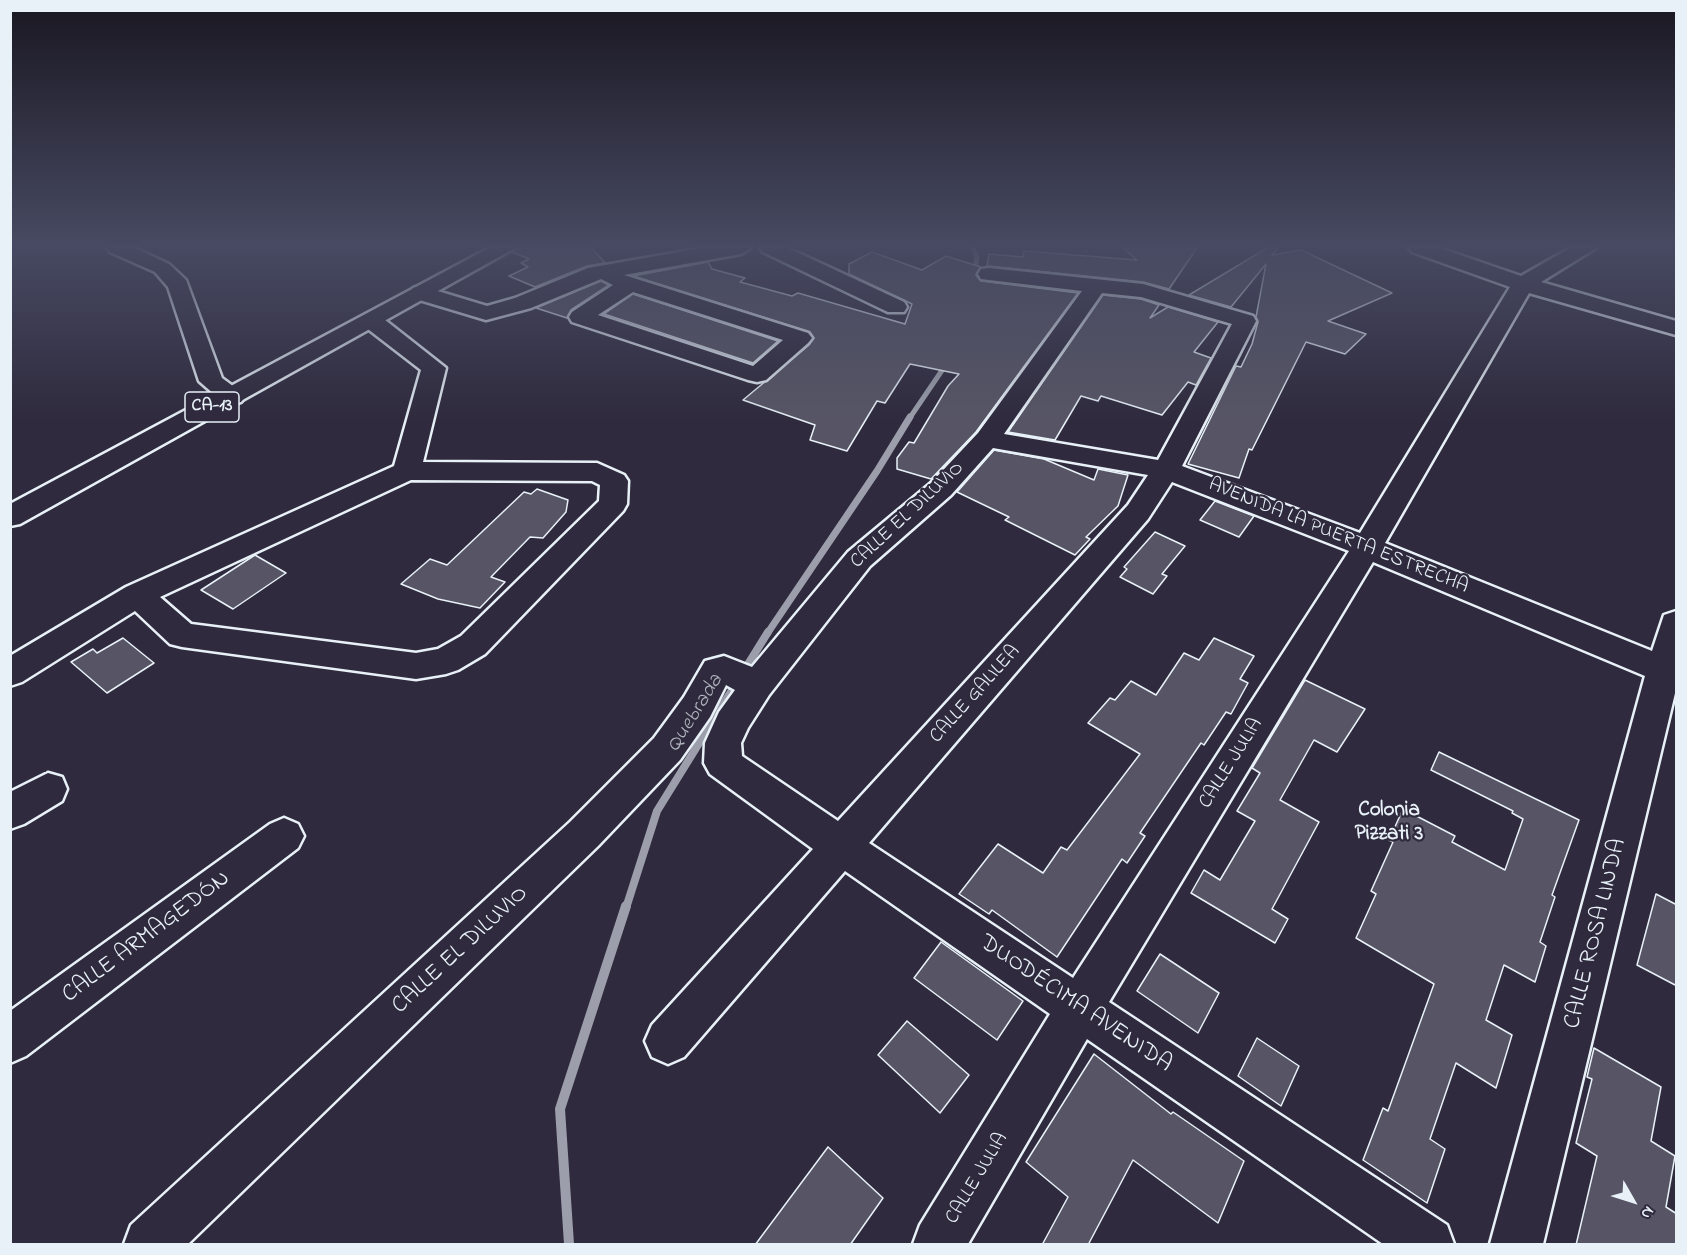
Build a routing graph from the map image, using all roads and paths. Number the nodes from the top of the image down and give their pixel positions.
1 (185, 307) edge
2 (397, 307) edge
3 (465, 307) edge
4 (510, 307) edge
5 (596, 307) edge
6 (702, 307) edge
7 (1082, 307) edge
8 (1197, 307) edge
9 (1510, 307) edge
10 (1602, 307) edge
11 (372, 321) junction
12 (1677, 328) edge
13 (231, 397) junction
14 (987, 439) junction
15 (1166, 470) junction
16 (407, 471) junction
17 (10, 517) edge
18 (1367, 547) junction
19 (137, 595) junction
20 (1677, 623) edge
21 (1671, 672) edge
22 (10, 673) edge
23 (743, 678) junction
24 (723, 763) joint
25 (48, 789) dead end
26 (10, 812) edge
27 (284, 836) dead end
28 (841, 846) junction
29 (1080, 1008) junction
30 (10, 1040) edge
31 (668, 1041) dead end
32 (150, 1245) edge
33 (939, 1245) edge
34 (1428, 1245) edge
35 (1517, 1245) edge

1 - 13 street
2 - 11 street, CA-13
3 - 4 street
5 - 6 street
7 - 14 street, CALLE EL DILUVIO
8 - 15 street, CALLE GALILEA
9 - 18 street, CALLE JULIA
10 - 12 street
11 - 13 street, CA-13
11 - 16 street
13 - 17 street, CA-13
14 - 15 street, AVENIDA LA PUERTA ESTRECHA
14 - 23 street, CALLE EL DILUVIO
15 - 18 street, AVENIDA LA PUERTA ESTRECHA
15 - 28 street, CALLE GALILEA
16 - 19 street
16 - 19 street
18 - 21 street, AVENIDA LA PUERTA ESTRECHA
18 - 29 street, CALLE JULIA
19 - 22 street
20 - 21 street, CALLE ROSA LINDA
21 - 35 street, CALLE ROSA LINDA
23 - 24 street, CALLE EL DILUVIO
23 - 32 street, CALLE EL DILUVIO
24 - 28 street, DUODÉCIMA AVENIDA
25 - 26 street
27 - 30 street, CALLE ARMAGEDÓN
28 - 29 street, DUODÉCIMA AVENIDA
28 - 31 street, CALLE GALILEA
29 - 33 street, CALLE JULIA
29 - 34 street, DUODÉCIMA AVENIDA

